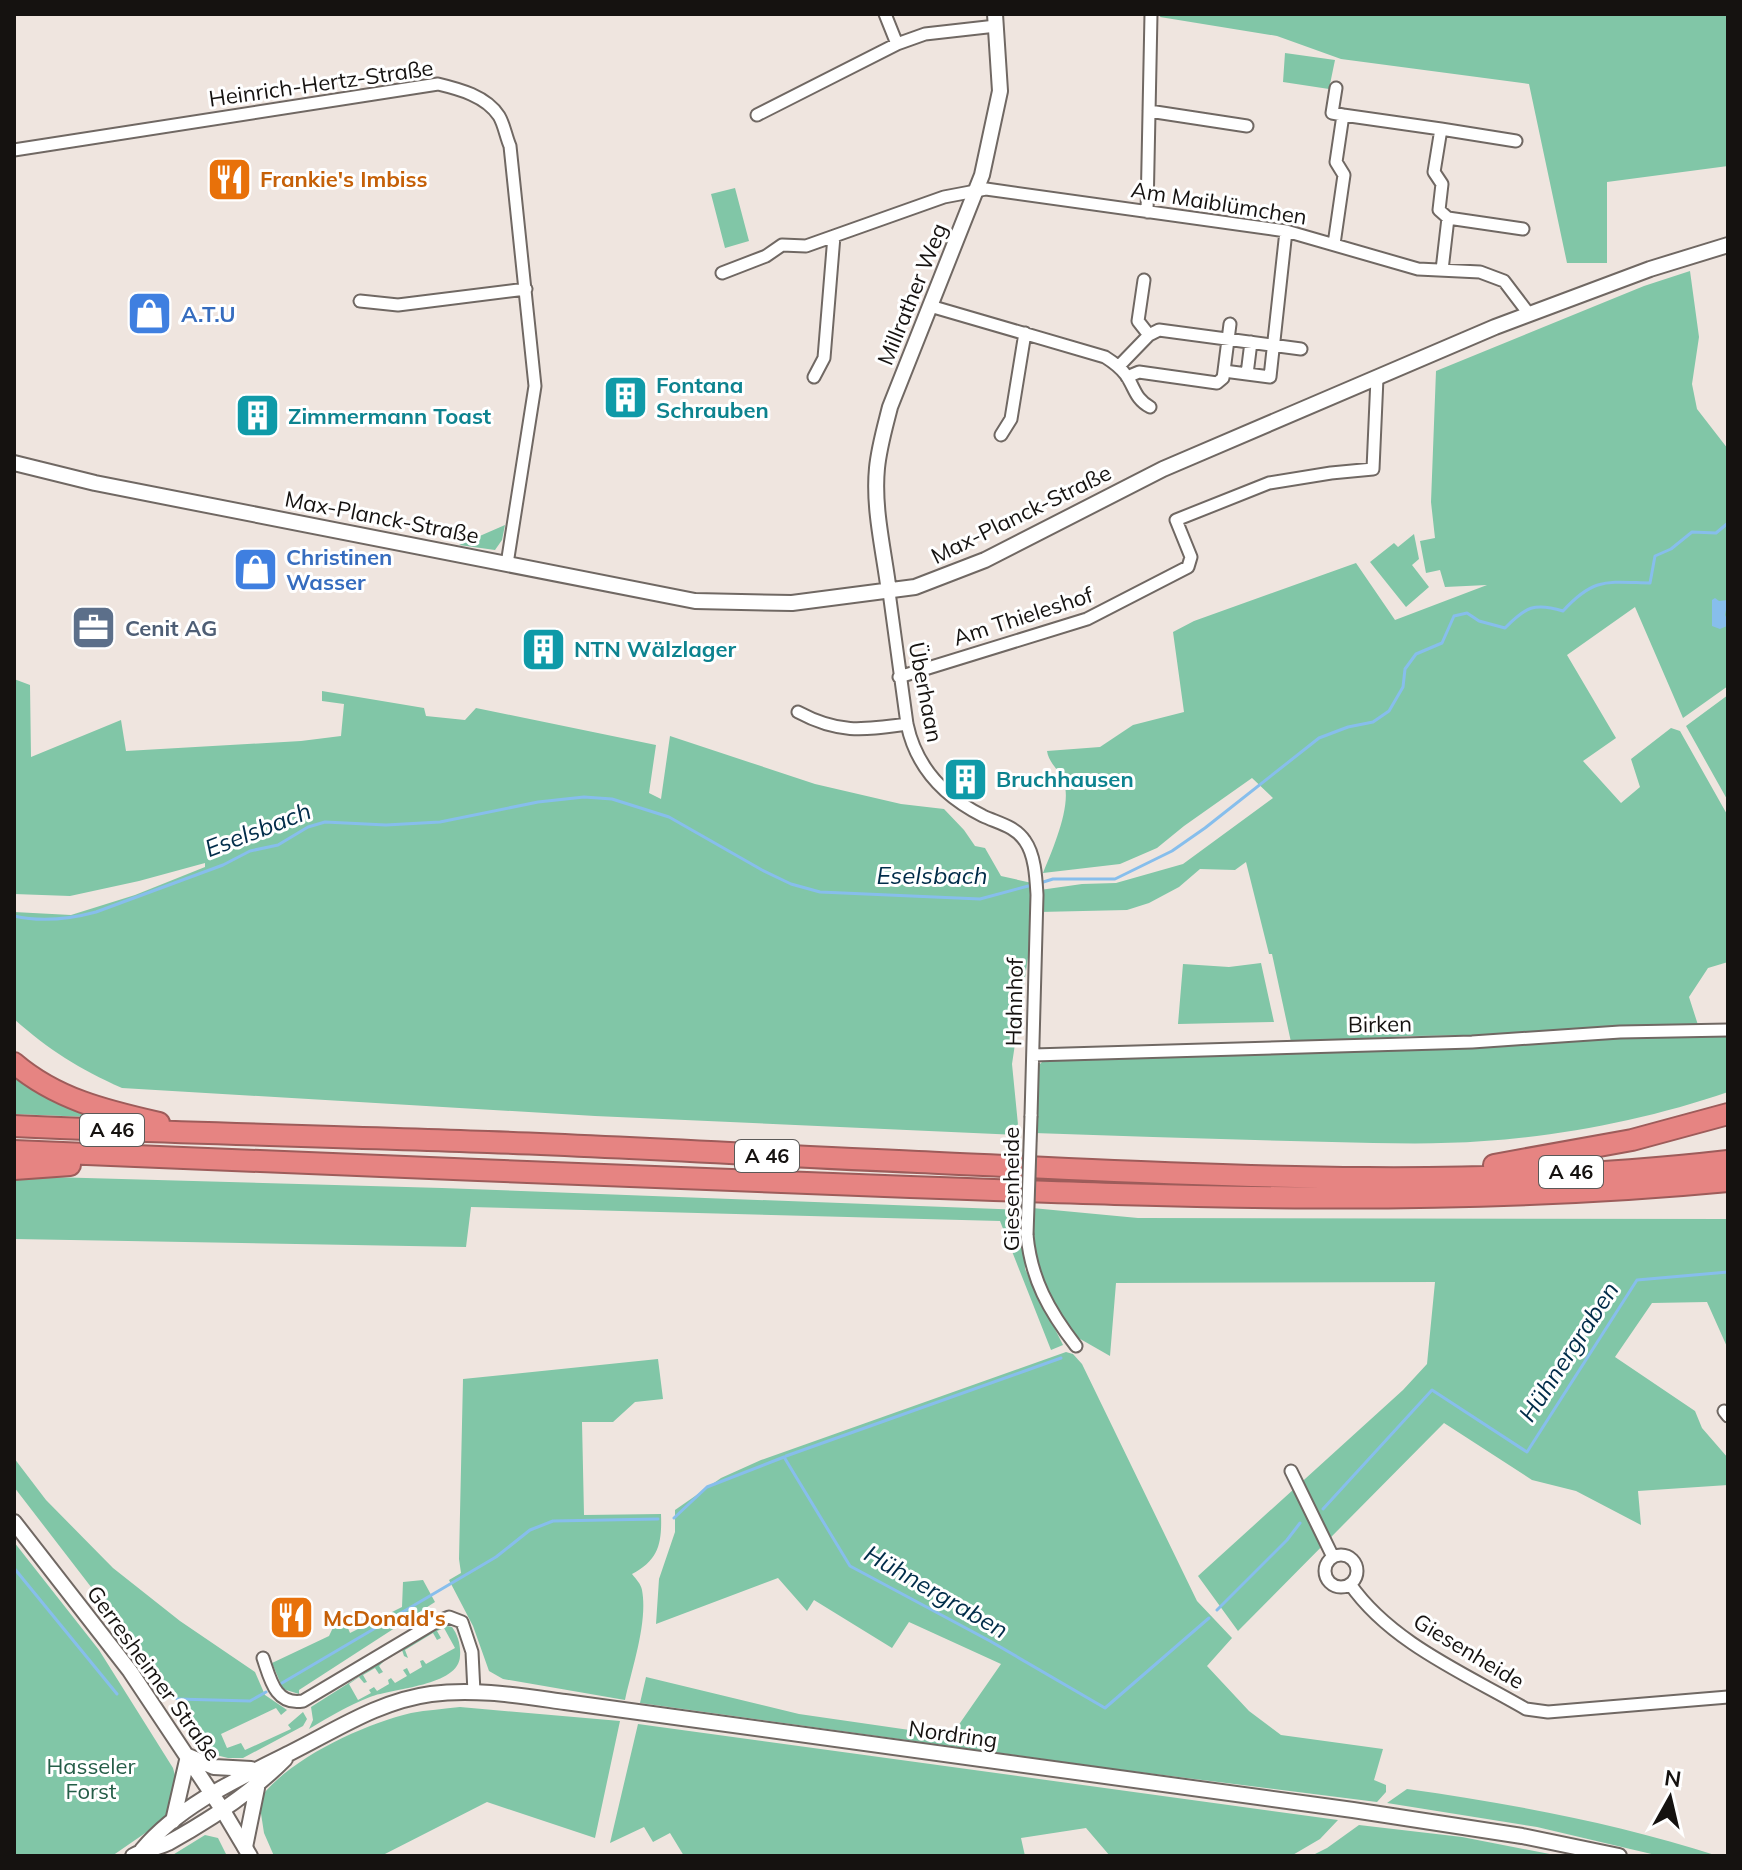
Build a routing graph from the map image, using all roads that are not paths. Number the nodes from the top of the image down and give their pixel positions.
1 (885, 14) edge
2 (1151, 14) edge
3 (996, 20) edge
4 (897, 44) junction
5 (1336, 88) dead end
6 (1149, 111) junction
7 (757, 115) dead end
8 (1343, 115) junction
9 (1247, 126) dead end
10 (1441, 129) junction
11 (1516, 141) dead end
12 (14, 150) edge
13 (977, 190) junction
14 (1147, 212) junction
15 (1448, 218) junction
16 (1523, 229) dead end
17 (1286, 231) junction
18 (834, 236) junction
19 (1334, 244) junction
20 (1728, 245) edge
21 (1442, 270) junction
22 (722, 273) dead end
23 (1144, 280) dead end
24 (526, 289) junction
25 (360, 301) dead end
26 (930, 306) junction
27 (1529, 314) junction
28 (1230, 324) dead end
29 (1025, 333) junction
30 (1149, 335) junction
31 (1228, 339) junction
32 (1251, 342) junction
33 (1273, 346) junction
34 (1301, 349) dead end
35 (1119, 366) junction
36 (1224, 371) junction
37 (1247, 374) junction
38 (814, 377) dead end
39 (1127, 377) junction
40 (1377, 378) junction
41 (1150, 407) dead end
42 (1001, 435) dead end
43 (14, 463) edge
44 (507, 564) junction
45 (889, 592) junction
46 (899, 677) junction
47 (798, 712) dead end
48 (907, 724) junction
49 (1036, 883) joint
50 (1728, 1030) edge
51 (1033, 1055) junction
52 (14, 1063) edge
53 (1728, 1114) edge
54 (1031, 1116) joint
55 (14, 1126) edge
56 (210, 1134) junction
57 (14, 1151) edge
58 (175, 1158) junction
59 (1728, 1161) edge
60 (14, 1169) edge
61 (1431, 1178) junction
62 (1728, 1181) edge
63 (1644, 1187) junction
64 (1728, 1196) edge
65 (1076, 1346) dead end
66 (1291, 1471) dead end
67 (14, 1522) edge
68 (1333, 1557) junction
69 (1350, 1584) junction
70 (263, 1658) dead end
71 (474, 1692) junction
72 (1728, 1697) edge
73 (291, 1753) junction
74 (188, 1756) junction
75 (255, 1769) junction
76 (257, 1788) junction
77 (213, 1794) junction
78 (222, 1809) junction
79 (173, 1821) junction
80 (248, 1851) edge
81 (137, 1853) edge
82 (1619, 1856) edge

1 - 4 street
2 - 6 street
3 - 4 street
3 - 13 street, Millrather Weg
4 - 7 street
5 - 8 street
6 - 9 street
6 - 14 street
8 - 10 street
8 - 19 street
10 - 11 street
10 - 15 street
12 - 24 street, Heinrich-Hertz-Straße
13 - 14 street, Am Maiblümchen
13 - 18 street, Am Maiblümchen
13 - 26 street, Millrather Weg
14 - 17 street, Am Maiblümchen
15 - 16 street
15 - 21 street
17 - 19 street, Am Maiblümchen
17 - 33 street
18 - 22 street, Am Maiblümchen
18 - 38 street
19 - 21 street, Am Maiblümchen
20 - 27 street, Max-Planck-Straße
21 - 27 street, Am Maiblümchen
23 - 30 street
24 - 25 street
24 - 44 street, Heinrich-Hertz-Straße
26 - 29 street
26 - 45 street, Millrather Weg
27 - 40 street, Max-Planck-Straße
28 - 31 street
29 - 35 street
29 - 42 street
30 - 31 street
30 - 35 street
31 - 32 street
31 - 36 street
32 - 33 street
32 - 37 street
33 - 34 street
33 - 37 street
35 - 39 street
36 - 37 street
36 - 39 street
39 - 41 street
40 - 45 street, Max-Planck-Straße
40 - 46 street, Am Thieleshof
43 - 44 street, Max-Planck-Straße
44 - 45 street, Max-Planck-Straße
45 - 46 street, Überhaan
46 - 48 street, Überhaan
47 - 48 street
48 - 49 street, Überhaan
49 - 51 street, Hahnhof
50 - 51 street, Birken
51 - 54 street, Hahnhof
52 - 56 highway
53 - 61 highway
54 - 65 street, Giesenheide, bridge
55 - 56 highway, A 46
56 - 61 highway, A 46
57 - 58 highway, A 46
58 - 60 highway
58 - 63 highway, A 46
59 - 61 highway, A 46
62 - 63 highway, A 46
63 - 64 highway
66 - 68 street
67 - 74 street, Gerresheimer Straße
68 - 69 street
68 - 69 street
69 - 72 street, Giesenheide
70 - 71 street
71 - 73 street, Nordring
71 - 82 street, Nordring
73 - 75 street, Nordring
73 - 76 street, Nordring
74 - 75 street
74 - 77 street, Gerresheimer Straße
74 - 79 street
75 - 77 street, Nordring
76 - 78 street, Nordring
76 - 80 street
77 - 78 street, Gerresheimer Straße
77 - 79 street, Nordring
78 - 80 street, Gerresheimer Straße
78 - 81 street, Nordring
79 - 81 street, Nordring

